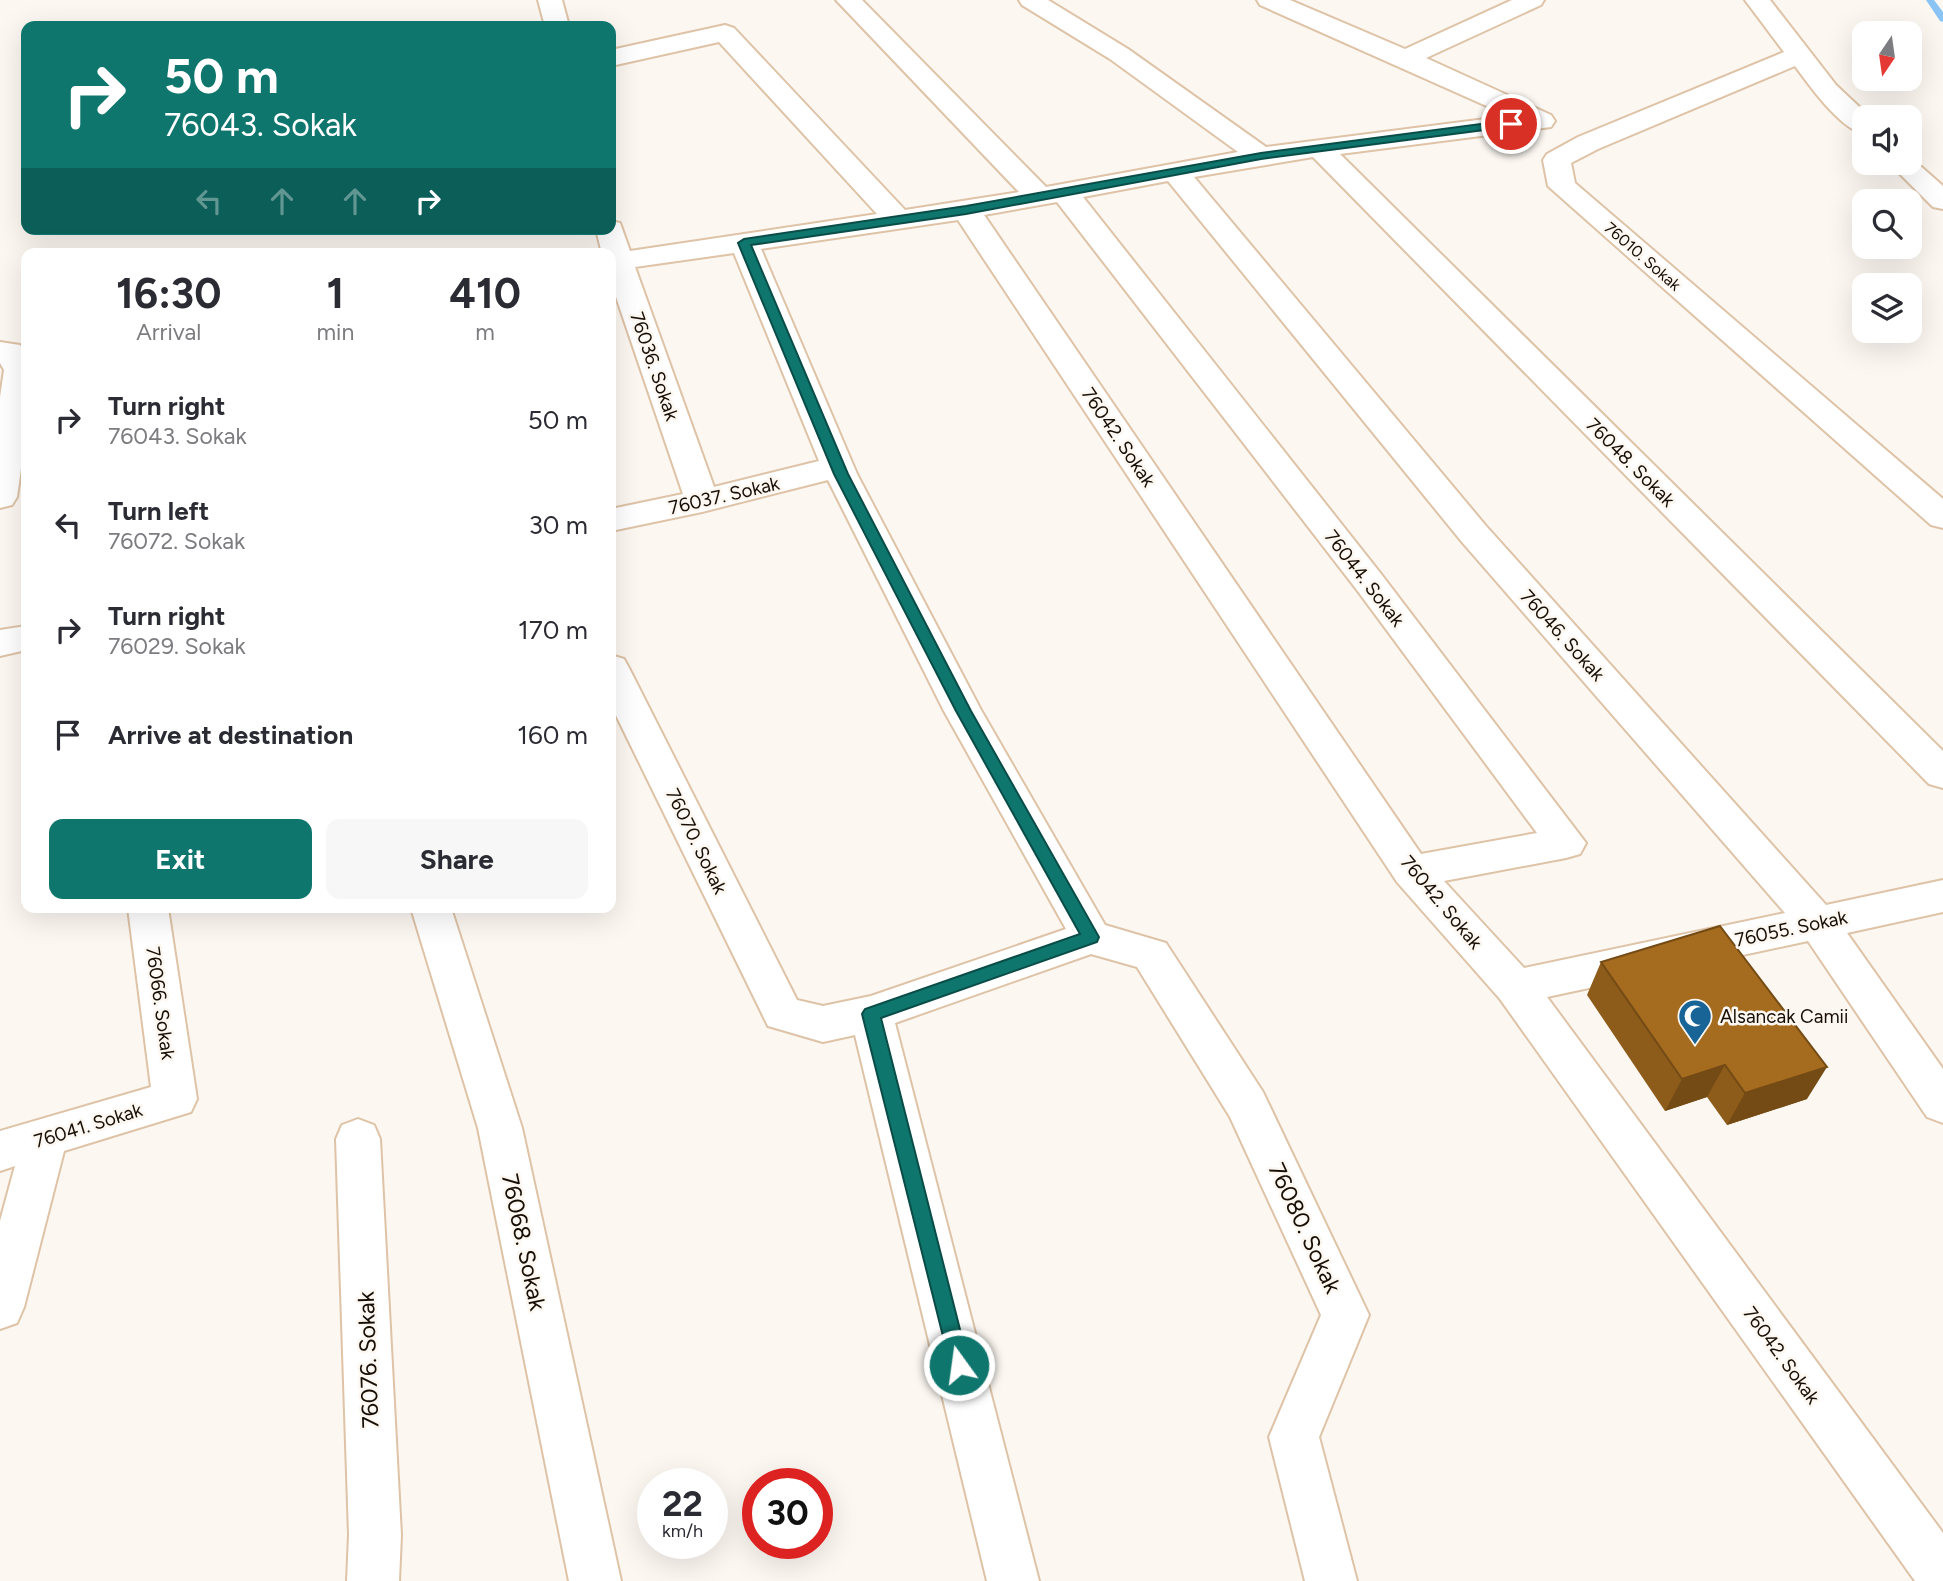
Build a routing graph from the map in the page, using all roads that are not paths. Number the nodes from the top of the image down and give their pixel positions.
1 (550, 0) edge
2 (848, 0) edge
3 (1031, 0) edge
4 (1269, 0) edge
5 (1532, 0) edge
6 (1758, 0) edge
7 (556, 21) edge
8 (1799, 55) junction
9 (616, 57) edge
10 (1405, 58) junction
11 (1852, 115) edge
12 (1539, 120) junction
13 (1588, 143) junction
14 (1320, 149) junction
15 (1261, 156) junction
16 (1175, 172) junction
17 (1916, 175) edge
18 (1051, 194) junction
19 (1943, 201) edge
20 (966, 210) junction
21 (898, 220) junction
22 (744, 243) junction
23 (616, 253) edge
24 (618, 261) junction
25 (5, 352) edge
26 (3, 451) edge
27 (838, 467) junction
28 (0, 497) edge
29 (702, 501) junction
30 (1943, 517) edge
31 (616, 519) edge
32 (21, 639) edge
33 (0, 643) edge
34 (616, 678) edge
35 (1943, 774) edge
36 (1412, 871) junction
37 (1943, 895) edge
38 (149, 913) edge
39 (433, 913) edge
40 (1817, 922) junction
41 (1091, 937) junction
42 (1515, 987) junction
43 (871, 1014) junction
44 (175, 1098) joint
45 (1943, 1104) edge
46 (45, 1139) junction
47 (358, 1139) dead end
48 (0, 1151) edge
49 (0, 1307) edge
50 (1943, 1576) edge
51 (373, 1581) edge
52 (595, 1581) edge
53 (1013, 1581) edge
54 (1331, 1581) edge

1 - 7 street
2 - 18 street
3 - 15 street
4 - 10 street
5 - 10 street
6 - 8 street
8 - 11 street
8 - 13 street, 76010. Sokak
9 - 21 street
10 - 12 street
12 - 13 street
12 - 14 street
13 - 30 street, 76010. Sokak
14 - 15 street
14 - 35 street, 76048. Sokak
15 - 16 street
16 - 18 street
16 - 40 street, 76046. Sokak
17 - 19 street
18 - 20 street
18 - 36 street, 76044. Sokak
20 - 21 street
20 - 36 street, 76042. Sokak
21 - 22 street
22 - 24 street
22 - 27 street
23 - 24 street, 76036. Sokak
24 - 29 street, 76036. Sokak
25 - 26 street
26 - 28 street
27 - 29 street, 76037. Sokak
27 - 41 street
29 - 31 street, 76037. Sokak
32 - 33 street
34 - 43 street, 76070. Sokak
36 - 42 street, 76042. Sokak
37 - 40 street, 76055. Sokak
38 - 44 street, 76066. Sokak
39 - 52 street, 76068. Sokak
40 - 42 street, 76055. Sokak
40 - 45 street, 76046. Sokak
41 - 43 street
41 - 54 street, 76080. Sokak
42 - 50 street, 76042. Sokak
43 - 53 street
44 - 46 street, 76041. Sokak
46 - 48 street, 76041. Sokak
46 - 49 street
47 - 51 street, 76076. Sokak

